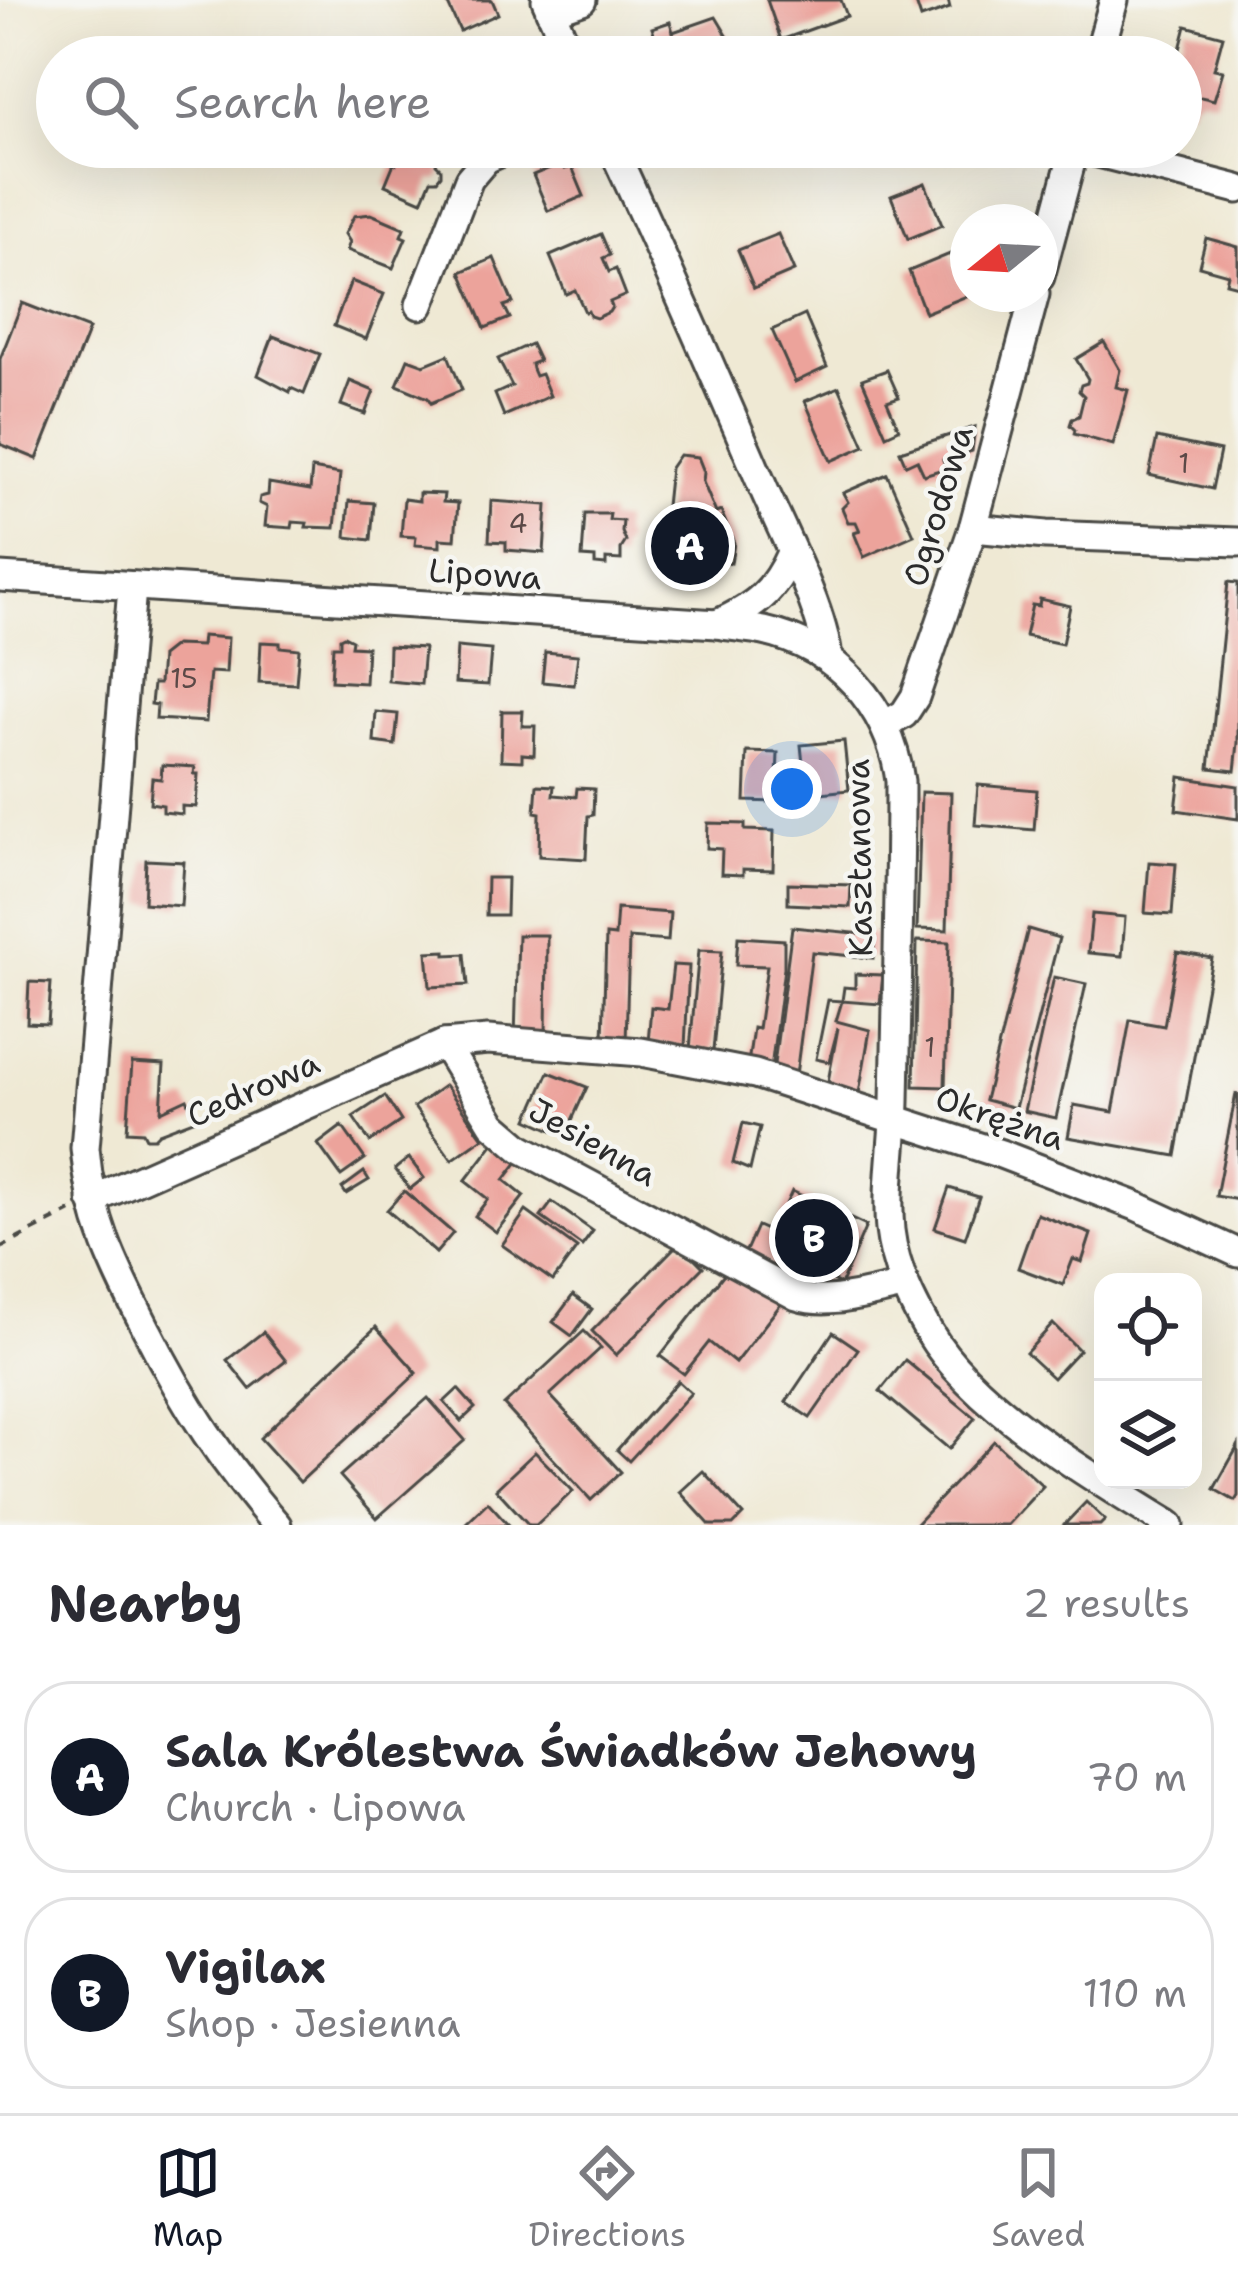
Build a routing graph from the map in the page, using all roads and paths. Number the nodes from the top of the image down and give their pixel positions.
1 (582, 0) edge
2 (1114, 0) edge
3 (548, 5) edge
4 (562, 36) edge
5 (1105, 36) edge
6 (478, 168) edge
7 (622, 168) edge
8 (1069, 168) edge
9 (1156, 168) edge
10 (1238, 189) edge
11 (1058, 210) edge
12 (419, 305) dead end
13 (1030, 312) edge
14 (973, 528) junction
15 (1238, 542) edge
16 (791, 553) junction
17 (0, 578) edge
18 (132, 588) junction
19 (717, 625) junction
20 (828, 658) junction
21 (885, 725) junction
22 (443, 1044) junction
23 (895, 1120) junction
24 (92, 1200) junction
25 (0, 1248) edge
26 (1238, 1253) edge
27 (904, 1286) junction
28 (278, 1525) edge
29 (1170, 1525) edge

1 - 3 street
2 - 5 street
3 - 4 street
6 - 12 street
7 - 16 street, Kasztanowa
8 - 11 street
9 - 10 street
13 - 14 street, Ogrodowa
14 - 15 street
14 - 21 street, Ogrodowa
16 - 19 street
16 - 20 street, Kasztanowa
17 - 18 street, Lipowa
18 - 19 street, Lipowa
18 - 24 street
19 - 20 street, Lipowa
20 - 21 street, Kasztanowa
21 - 23 street, Kasztanowa
22 - 23 street, Jesienna
22 - 24 street, Cedrowa
22 - 27 street, Jesienna
23 - 26 street, Okrężna
23 - 27 street, Okrężna
24 - 25 path
24 - 28 street
27 - 29 street, Okrężna

